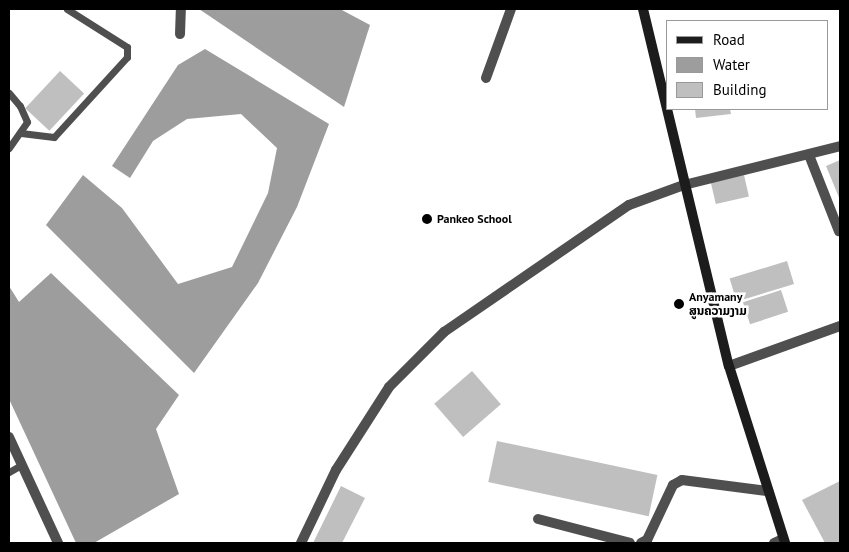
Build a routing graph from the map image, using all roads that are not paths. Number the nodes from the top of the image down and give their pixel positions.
1 (67, 9) edge
2 (181, 9) edge
3 (511, 9) edge
4 (644, 9) edge
5 (180, 34) dead end
6 (486, 78) dead end
7 (9, 93) edge
8 (666, 106) edge
9 (667, 110) edge
10 (21, 133) junction
11 (840, 146) edge
12 (9, 148) edge
13 (810, 155) junction
14 (684, 185) junction
15 (839, 231) dead end
16 (840, 326) edge
17 (729, 366) junction
18 (9, 437) edge
19 (21, 465) junction
20 (9, 472) edge
21 (767, 491) junction
22 (538, 519) dead end
23 (780, 542) edge
24 (58, 543) edge
25 (301, 543) edge
26 (630, 543) edge
27 (641, 543) edge

1 - 10 lane
2 - 5 street
3 - 6 street
4 - 8 main road
7 - 10 lane
9 - 14 main road
10 - 12 lane
11 - 13 street
13 - 14 street
13 - 15 street
14 - 17 main road
14 - 25 street
16 - 17 street
17 - 21 main road
18 - 19 street
19 - 20 lane
19 - 24 street
21 - 23 main road
21 - 27 street
22 - 26 street

